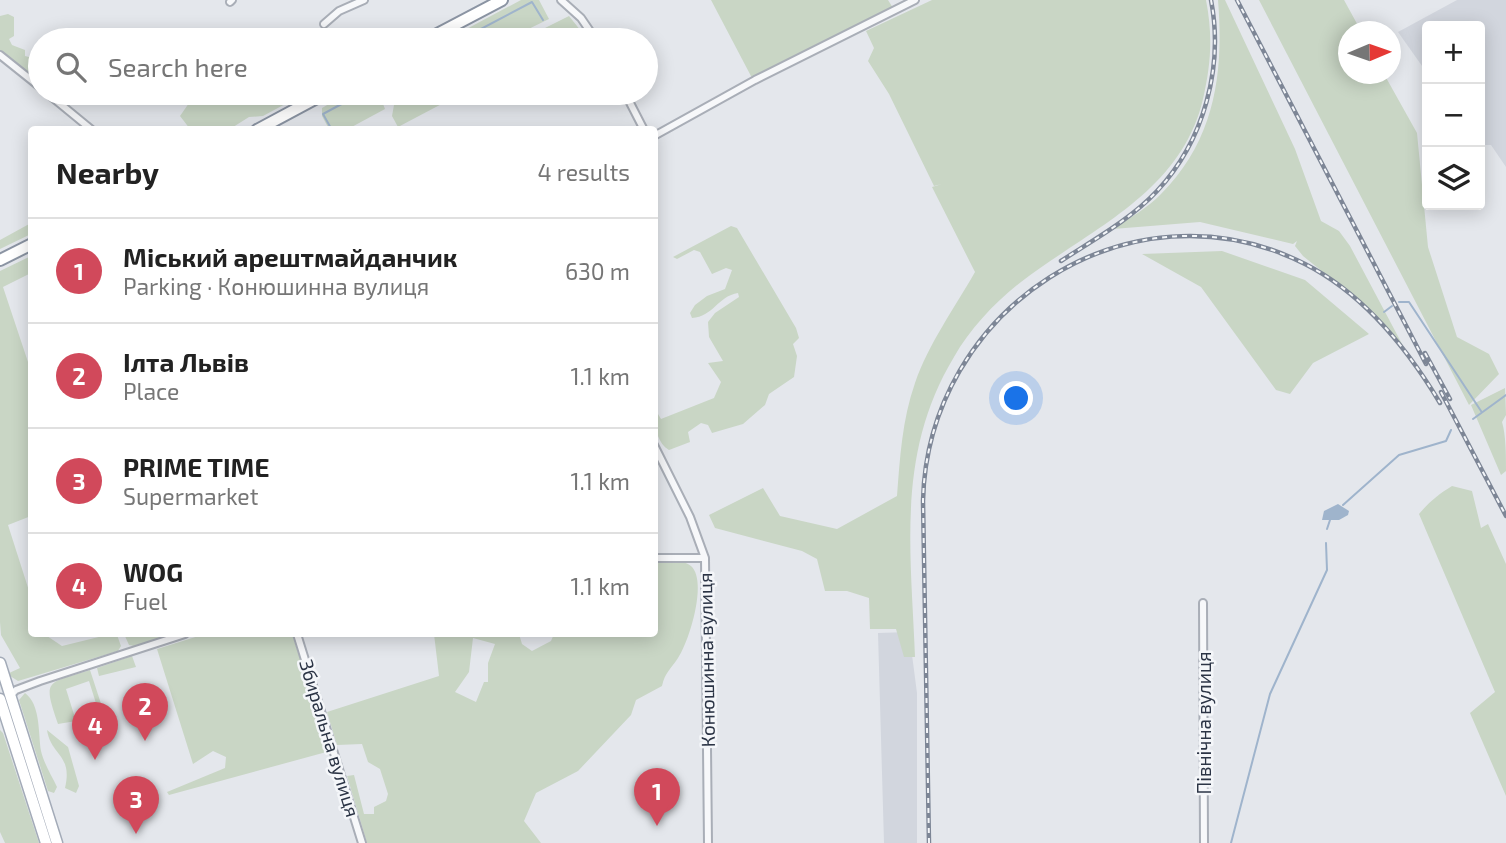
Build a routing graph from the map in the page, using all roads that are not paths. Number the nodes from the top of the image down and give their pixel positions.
1 (364, 0) edge
2 (502, 0) edge
3 (561, 0) edge
4 (915, 0) edge
5 (324, 24) dead end
6 (449, 28) edge
7 (588, 28) edge
8 (0, 55) edge
9 (28, 77) edge
10 (62, 105) edge
11 (304, 105) edge
12 (631, 105) edge
13 (87, 126) edge
14 (264, 126) edge
15 (643, 126) edge
16 (658, 134) edge
17 (28, 246) edge
18 (0, 260) edge
19 (658, 453) edge
20 (658, 558) edge
21 (705, 558) junction
22 (1203, 603) dead end
23 (176, 637) edge
24 (298, 637) edge
25 (0, 663) edge
26 (3, 704) edge
27 (46, 843) edge
28 (57, 843) edge
29 (362, 843) edge
30 (708, 843) edge
31 (1204, 843) edge

1 - 5 street
2 - 6 highway
3 - 7 street
4 - 16 street
8 - 9 street
10 - 13 street
11 - 14 highway
12 - 15 street
17 - 18 highway
19 - 21 street, Конюшинна вулиця
20 - 21 street
21 - 30 street, Конюшинна вулиця
22 - 31 street, Північна вулиця
23 - 26 street
24 - 29 street, Збиральна вулиця
25 - 26 main road
26 - 27 main road
26 - 28 main road

